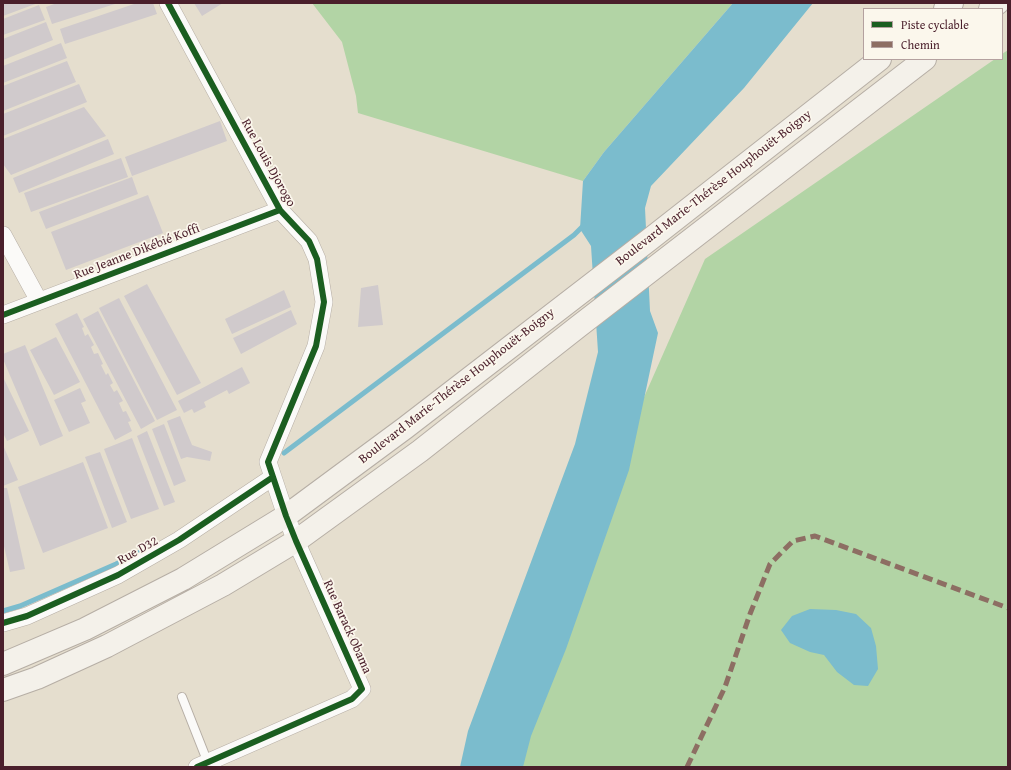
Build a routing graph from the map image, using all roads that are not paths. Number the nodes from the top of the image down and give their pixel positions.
1 (168, 3) edge
2 (879, 60) edge
3 (924, 60) edge
4 (280, 210) junction
5 (3, 235) edge
6 (39, 301) junction
7 (3, 315) edge
8 (273, 477) junction
9 (286, 516) junction
10 (296, 541) junction
11 (3, 623) edge
12 (3, 664) edge
13 (3, 690) edge
14 (182, 696) dead end
15 (202, 765) edge

1 - 4 street, Rue Louis Djorogo
2 - 9 main road, Boulevard Marie-Thérèse Houphouët-Boigny
3 - 10 main road, Boulevard Marie-Thérèse Houphouët-Boigny
4 - 6 street, Rue Jeanne Dikébié Koffi
4 - 8 street, Rue Louis Djorogo
5 - 6 street
6 - 7 street, Rue Jeanne Dikébié Koffi
8 - 9 street, Rue Louis Djorogo
8 - 11 street, Rue D32
9 - 10 street, Rue Barack Obama
9 - 12 main road, Boulevard Marie-Thérèse Houphouët-Boigny
10 - 13 main road, Boulevard Marie-Thérèse Houphouët-Boigny
10 - 15 street, Rue Barack Obama
14 - 15 lane

